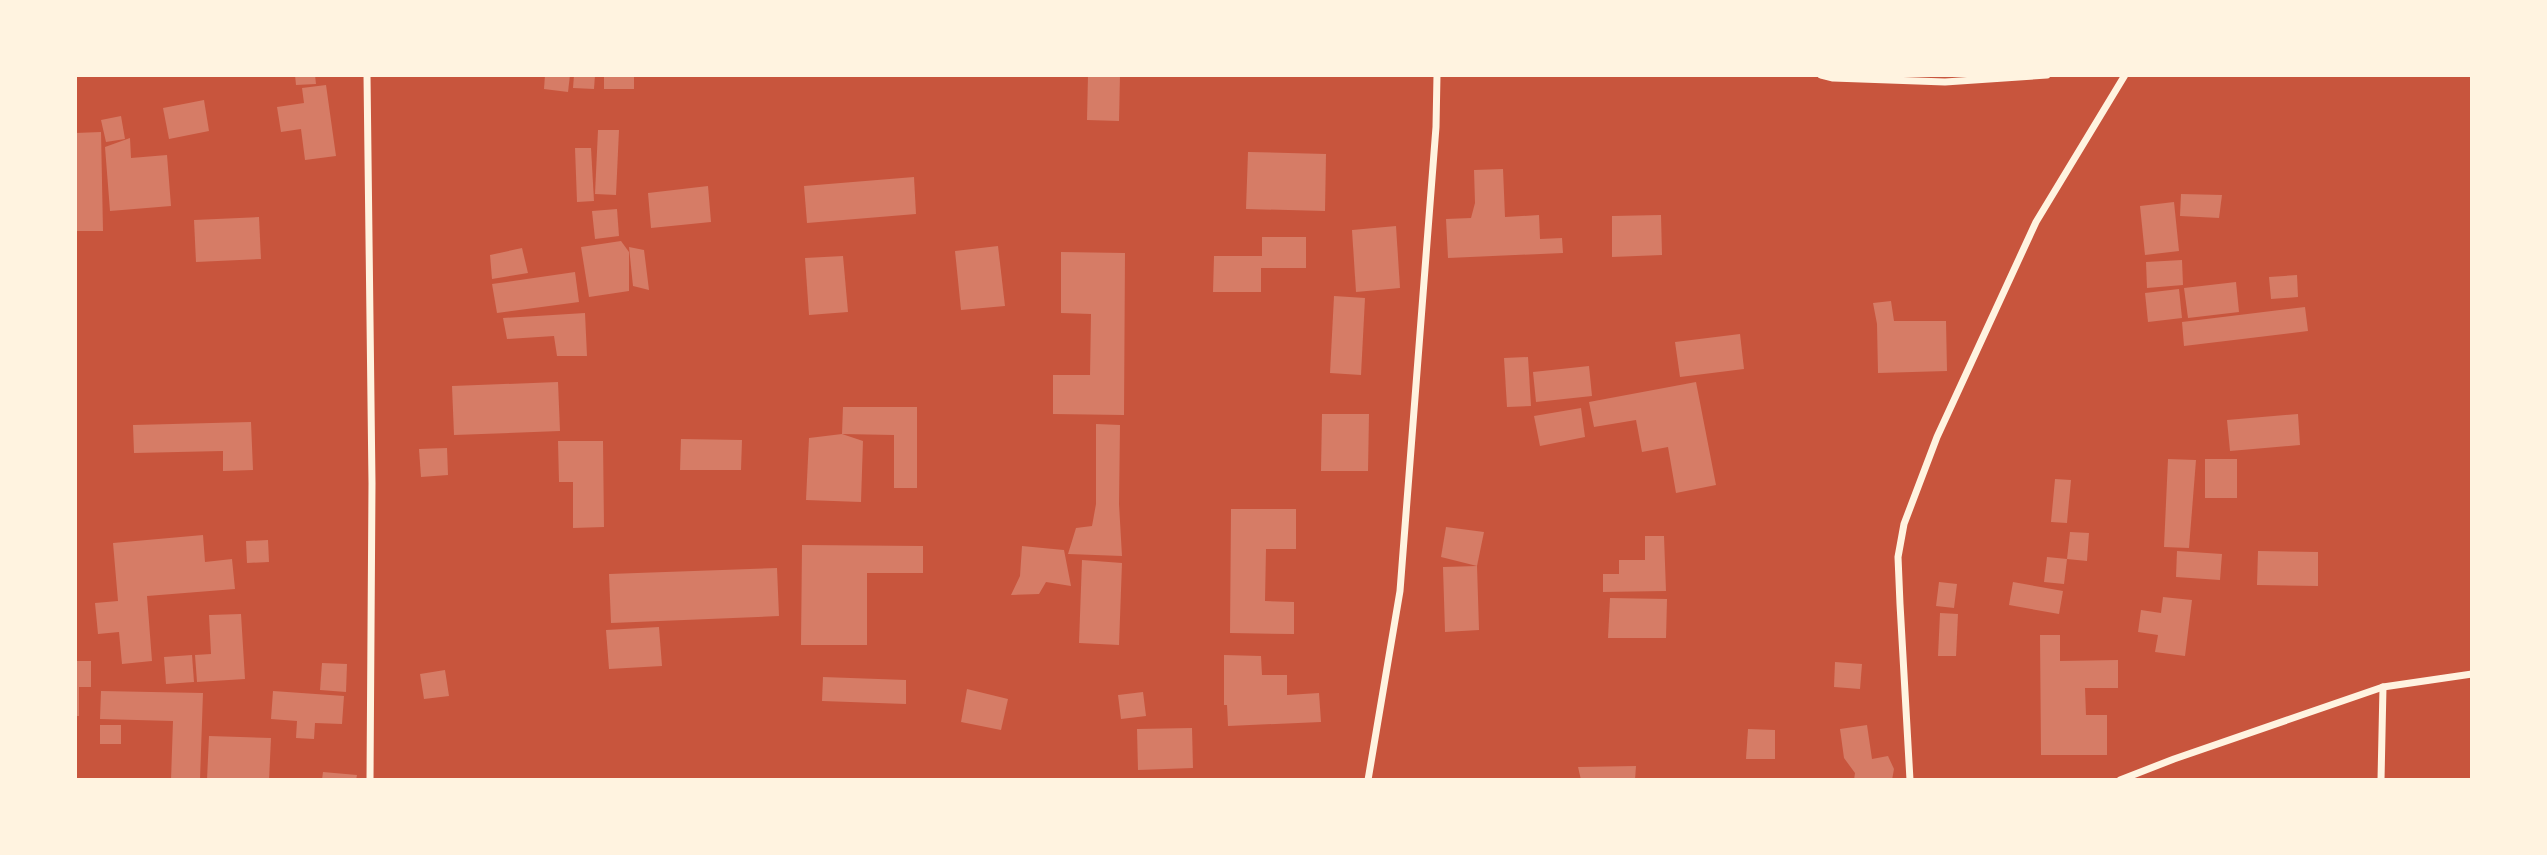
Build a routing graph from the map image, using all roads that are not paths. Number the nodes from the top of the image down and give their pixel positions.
1 (367, 75) edge
2 (1437, 75) edge
3 (1821, 75) edge
4 (2047, 75) edge
5 (2125, 75) edge
6 (2472, 674) edge
7 (2383, 687) junction
8 (370, 780) edge
9 (1367, 780) edge
10 (1910, 780) edge
11 (2120, 780) edge
12 (2381, 780) edge

1 - 8 street
2 - 9 street
3 - 4 street
5 - 10 street
6 - 7 street
7 - 11 street
7 - 12 street

